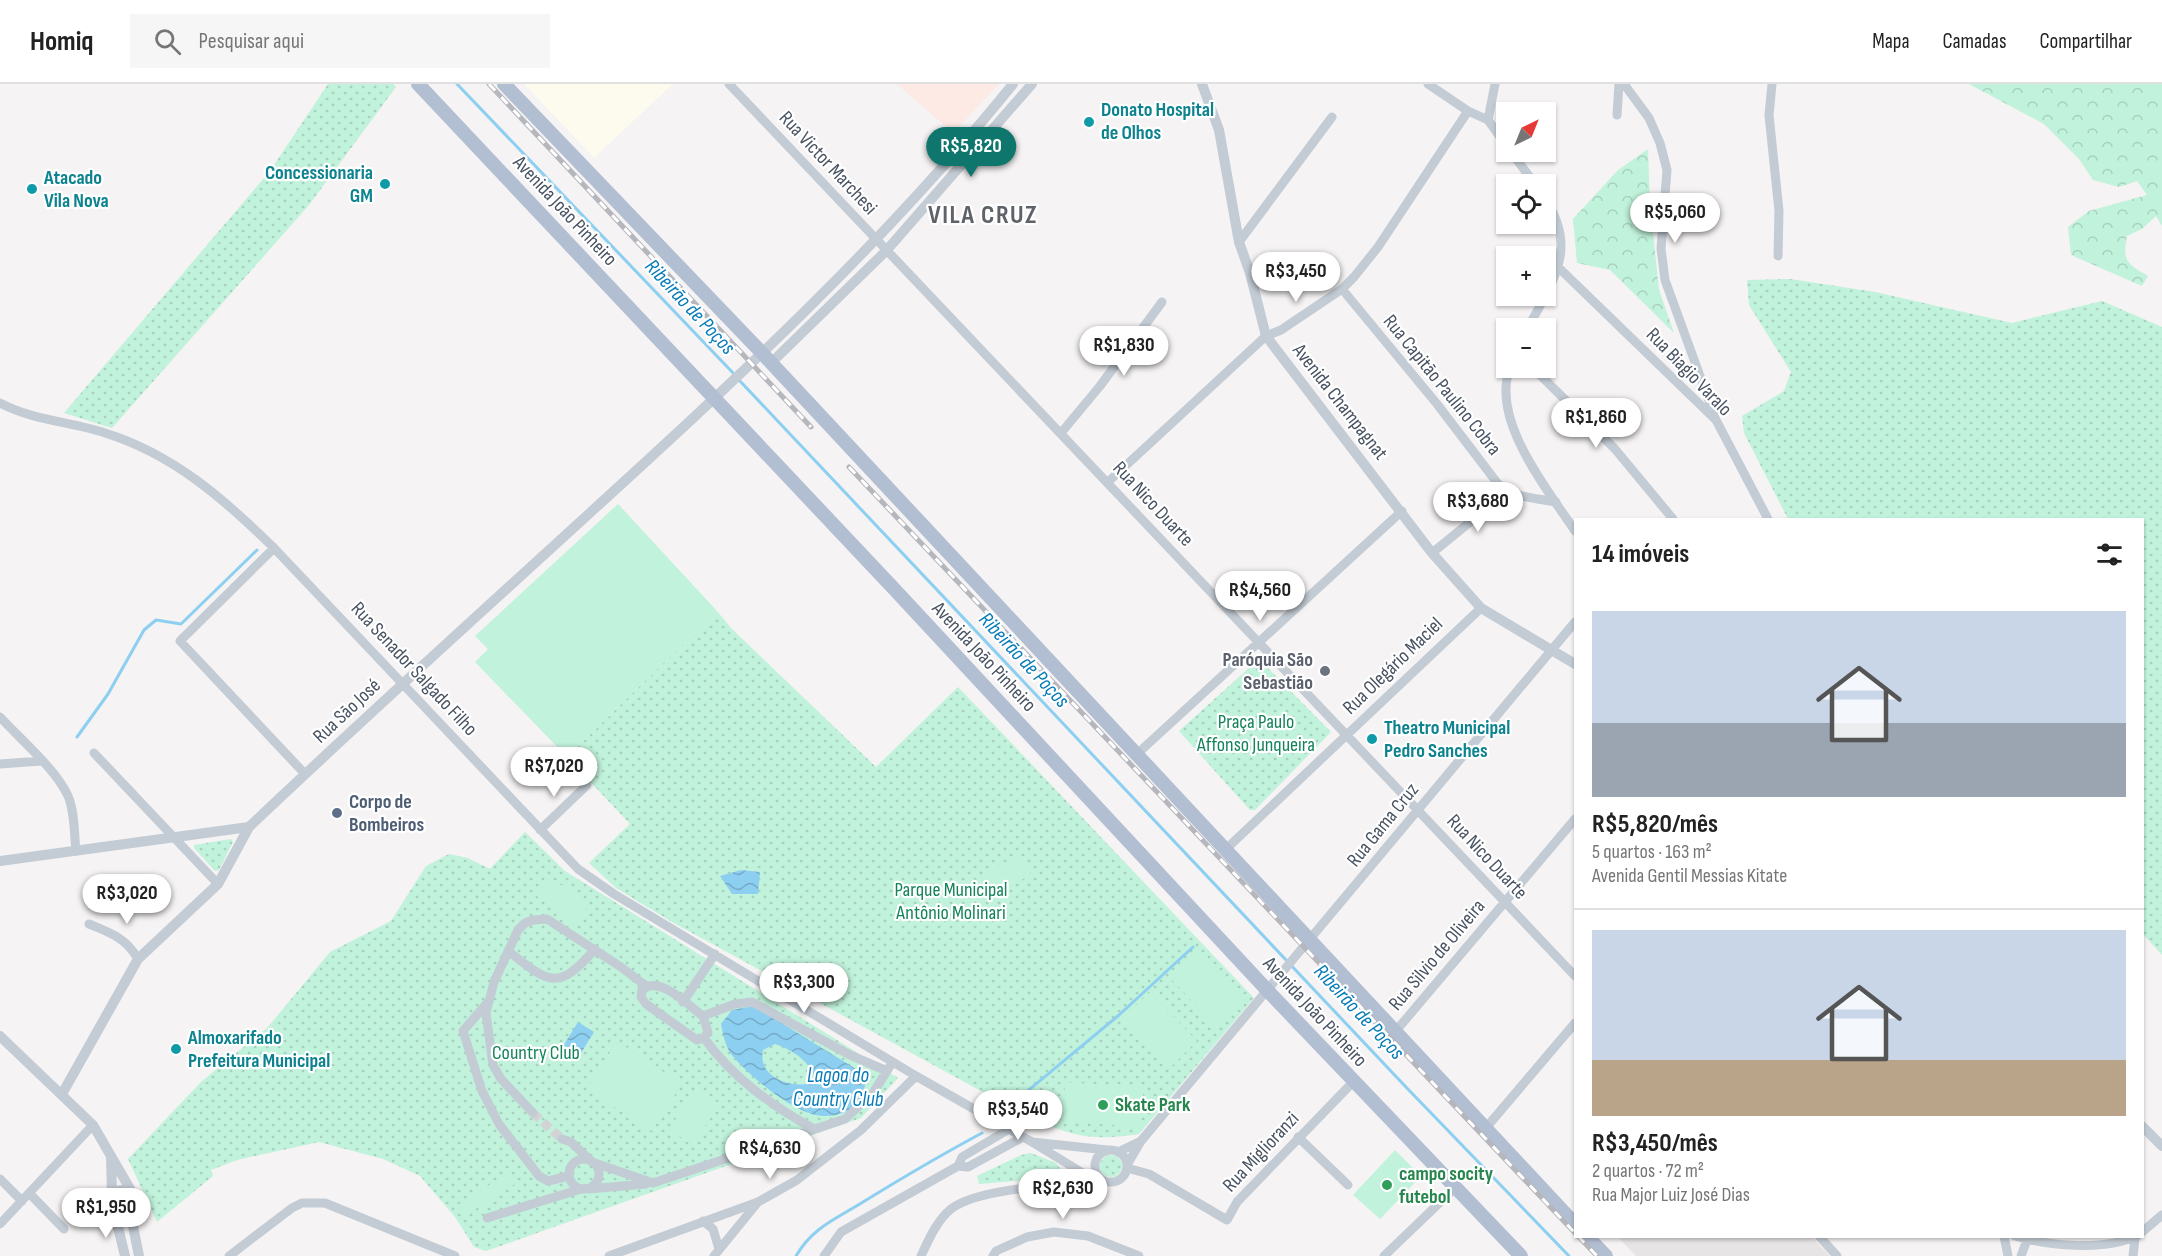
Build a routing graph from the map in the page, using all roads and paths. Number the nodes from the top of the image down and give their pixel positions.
1 (418, 84) edge
2 (504, 84) edge
3 (729, 84) edge
4 (1013, 84) edge
5 (1032, 84) edge
6 (1202, 84) edge
7 (1428, 84) edge
8 (1495, 84) edge
9 (1618, 84) edge
10 (1624, 84) edge
11 (1772, 84) edge
12 (1468, 111) junction
13 (1617, 115) dead end
14 (1332, 117) dead end
15 (1488, 120) junction
16 (1496, 131) edge
17 (959, 151) junction
18 (969, 159) junction
19 (1556, 218) edge
20 (876, 241) junction
21 (1239, 242) junction
22 (886, 251) junction
23 (1778, 256) dead end
24 (1559, 268) junction
25 (1342, 289) junction
26 (1162, 303) dead end
27 (1533, 318) edge
28 (1266, 336) junction
29 (766, 358) junction
30 (1508, 378) edge
31 (1543, 378) edge
32 (719, 395) junction
33 (0, 403) edge
34 (1716, 420) junction
35 (1061, 433) junction
36 (1108, 482) junction
37 (1507, 492) junction
38 (1556, 502) junction
39 (1402, 511) junction
40 (1672, 518) edge
41 (1767, 518) edge
42 (1574, 529) edge
43 (274, 548) junction
44 (1432, 553) junction
45 (1481, 608) junction
46 (1574, 623) edge
47 (1258, 642) junction
48 (1551, 648) junction
49 (1574, 663) edge
50 (404, 683) junction
51 (0, 717) edge
52 (1346, 736) junction
53 (94, 753) dead end
54 (1137, 754) junction
55 (41, 761) junction
56 (0, 764) edge
57 (305, 774) junction
58 (587, 785) dead end
59 (1418, 810) junction
60 (1574, 820) edge
61 (249, 827) junction
62 (540, 830) junction
63 (172, 837) junction
64 (1225, 850) junction
65 (76, 851) junction
66 (0, 861) edge
67 (218, 884) junction
68 (1505, 903) junction
69 (89, 924) dead end
70 (1311, 941) junction
71 (595, 949) junction
72 (508, 951) junction
73 (715, 954) junction
74 (138, 959) junction
75 (1574, 975) edge
76 (646, 986) junction
77 (1267, 990) junction
78 (488, 1002) junction
79 (683, 1002) junction
80 (703, 1016) junction
81 (1574, 1024) edge
82 (1395, 1032) junction
83 (0, 1036) edge
84 (704, 1038) junction
85 (893, 1062) junction
86 (887, 1071) junction
87 (916, 1076) junction
88 (1354, 1081) junction
89 (62, 1094) junction
90 (533, 1113) tunnel mouth
91 (93, 1125) junction
92 (1011, 1128) junction
93 (2144, 1128) edge
94 (814, 1129) junction
95 (1485, 1129) junction
96 (1298, 1137) junction
97 (562, 1139) tunnel mouth
98 (1027, 1139) junction
99 (1141, 1141) junction
100 (2162, 1146) edge
101 (1107, 1150) junction
102 (1118, 1152) junction
103 (110, 1154) junction
104 (592, 1162) junction
105 (958, 1166) junction
106 (1127, 1166) junction
107 (569, 1176) junction
108 (1101, 1178) junction
109 (0, 1179) edge
110 (653, 1183) junction
111 (1348, 1185) dead end
112 (1456, 1187) junction
113 (583, 1189) junction
114 (29, 1193) junction
115 (112, 1194) junction
116 (133, 1194) junction
117 (22, 1201) junction
118 (758, 1202) junction
119 (115, 1215) junction
120 (2162, 1215) edge
121 (131, 1216) junction
122 (487, 1218) dead end
123 (703, 1221) junction
124 (1574, 1223) edge
125 (0, 1224) edge
126 (64, 1228) dead end
127 (2144, 1230) edge
128 (1589, 1238) edge
129 (1821, 1238) edge
130 (2004, 1238) edge
131 (2022, 1238) edge
132 (2117, 1238) edge
133 (2137, 1238) edge
134 (2028, 1240) junction
135 (716, 1252) edge
136 (125, 1256) edge
137 (139, 1256) edge
138 (229, 1256) edge
139 (455, 1256) edge
140 (609, 1256) edge
141 (824, 1256) edge
142 (921, 1256) edge
143 (993, 1256) edge
144 (1139, 1256) edge
145 (1384, 1256) edge
146 (1521, 1256) edge
147 (1606, 1256) edge
148 (1837, 1256) edge
149 (2008, 1256) edge
150 (2021, 1256) edge
151 (2133, 1256) edge

1 - 32 main road, Avenida João Pinheiro
2 - 29 main road
3 - 20 street, Rua Victor Marchesi
4 - 17 street
5 - 18 street
6 - 21 street, Avenida Champagnat
7 - 12 street
8 - 15 street
9 - 13 street
10 - 34 street
11 - 23 street
12 - 15 street
12 - 25 street
14 - 21 street
15 - 16 street
17 - 18 street
17 - 20 street
18 - 22 street
19 - 24 street
20 - 22 street, Rua Nico Duarte
20 - 29 street
21 - 28 street, Avenida Champagnat
22 - 29 street
22 - 35 street, Rua Nico Duarte
24 - 27 street
24 - 34 street, Rua Biagio Varalo
25 - 28 street
25 - 37 street, Rua Capitão Paulino Cobra
26 - 35 street
28 - 36 street
28 - 39 street, Avenida Champagnat
29 - 32 street, Rua São José
29 - 54 main road
30 - 38 street
31 - 40 street
32 - 50 street, Rua São José
32 - 77 main road, Avenida João Pinheiro
33 - 43 street, Rua Senador Salgado Filho
34 - 41 street, Rua Biagio Varalo
35 - 36 street, Rua Nico Duarte
36 - 47 street, Rua Nico Duarte
37 - 38 street
37 - 44 street
38 - 42 street
39 - 44 street, Avenida Champagnat
39 - 47 street
43 - 50 street, Rua Senador Salgado Filho
43 - 57 street
44 - 45 street, Avenida Champagnat
45 - 48 street, Avenida Champagnat
45 - 52 street, Rua Olegário Maciel
46 - 48 street, Rua Gama Cruz
47 - 52 street, Rua Nico Duarte
47 - 54 street
48 - 49 street, Avenida Champagnat
48 - 59 street, Rua Gama Cruz
50 - 57 street, Rua São José
50 - 62 street, Rua Senador Salgado Filho
51 - 55 street
52 - 59 street, Rua Nico Duarte
52 - 64 street, Rua Olegário Maciel
53 - 63 street
54 - 64 main road
55 - 56 street
55 - 65 street
57 - 61 street, Rua São José
58 - 62 street
59 - 68 street, Rua Nico Duarte
59 - 70 street, Rua Gama Cruz
60 - 68 street, Rua Silvio de Oliveira
61 - 63 street
61 - 67 street, Rua São José
62 - 73 street, Rua Senador Salgado Filho
63 - 65 street
63 - 67 street
64 - 70 main road
65 - 66 street
67 - 74 street, Rua São José
68 - 75 street, Rua Nico Duarte
68 - 82 street, Rua Silvio de Oliveira
69 - 74 street
70 - 77 street, Rua Gama Cruz
70 - 82 main road
71 - 72 street
71 - 72 street
71 - 76 street
72 - 78 street
73 - 79 street
73 - 85 street, Rua Senador Salgado Filho
74 - 89 street, Rua São José
76 - 79 street
76 - 84 street
77 - 88 main road, Avenida João Pinheiro
77 - 99 street, Rua Gama Cruz
78 - 90 street
78 - 107 street
79 - 80 street
80 - 84 street
80 - 86 street
81 - 95 street
82 - 95 main road
83 - 89 street
84 - 94 street
85 - 86 street
85 - 87 street, Rua Senador Salgado Filho
86 - 94 street
87 - 92 street, Rua Senador Salgado Filho
87 - 118 street
88 - 96 street, Rua Miglioranzi
88 - 112 main road, Avenida João Pinheiro
89 - 91 street
91 - 103 street
91 - 114 street
92 - 98 street, Rua Senador Salgado Filho
92 - 105 street
93 - 100 street
94 - 110 street
95 - 124 main road
96 - 106 street, Rua Miglioranzi
96 - 111 street
97 - 104 street
98 - 101 street
98 - 105 street
98 - 108 street, Rua Senador Salgado Filho
99 - 102 street
99 - 106 street, Rua Gama Cruz
101 - 102 street
101 - 108 street
102 - 106 street
103 - 115 street
103 - 116 street
104 - 107 street
104 - 110 street
104 - 113 street
105 - 141 street
106 - 108 street
107 - 113 street
108 - 142 street
109 - 117 street
110 - 113 street
112 - 145 street
112 - 146 main road, Avenida João Pinheiro
113 - 122 street
114 - 117 street
114 - 126 street
115 - 116 street
115 - 119 street
116 - 121 street
117 - 125 street
118 - 123 street
118 - 135 street
119 - 121 street
119 - 136 street
120 - 127 street
121 - 137 street
123 - 135 street
123 - 140 street
128 - 147 main road
129 - 148 street
130 - 149 street
131 - 134 street
132 - 134 street
133 - 151 street
134 - 150 street
138 - 139 street
143 - 144 street

